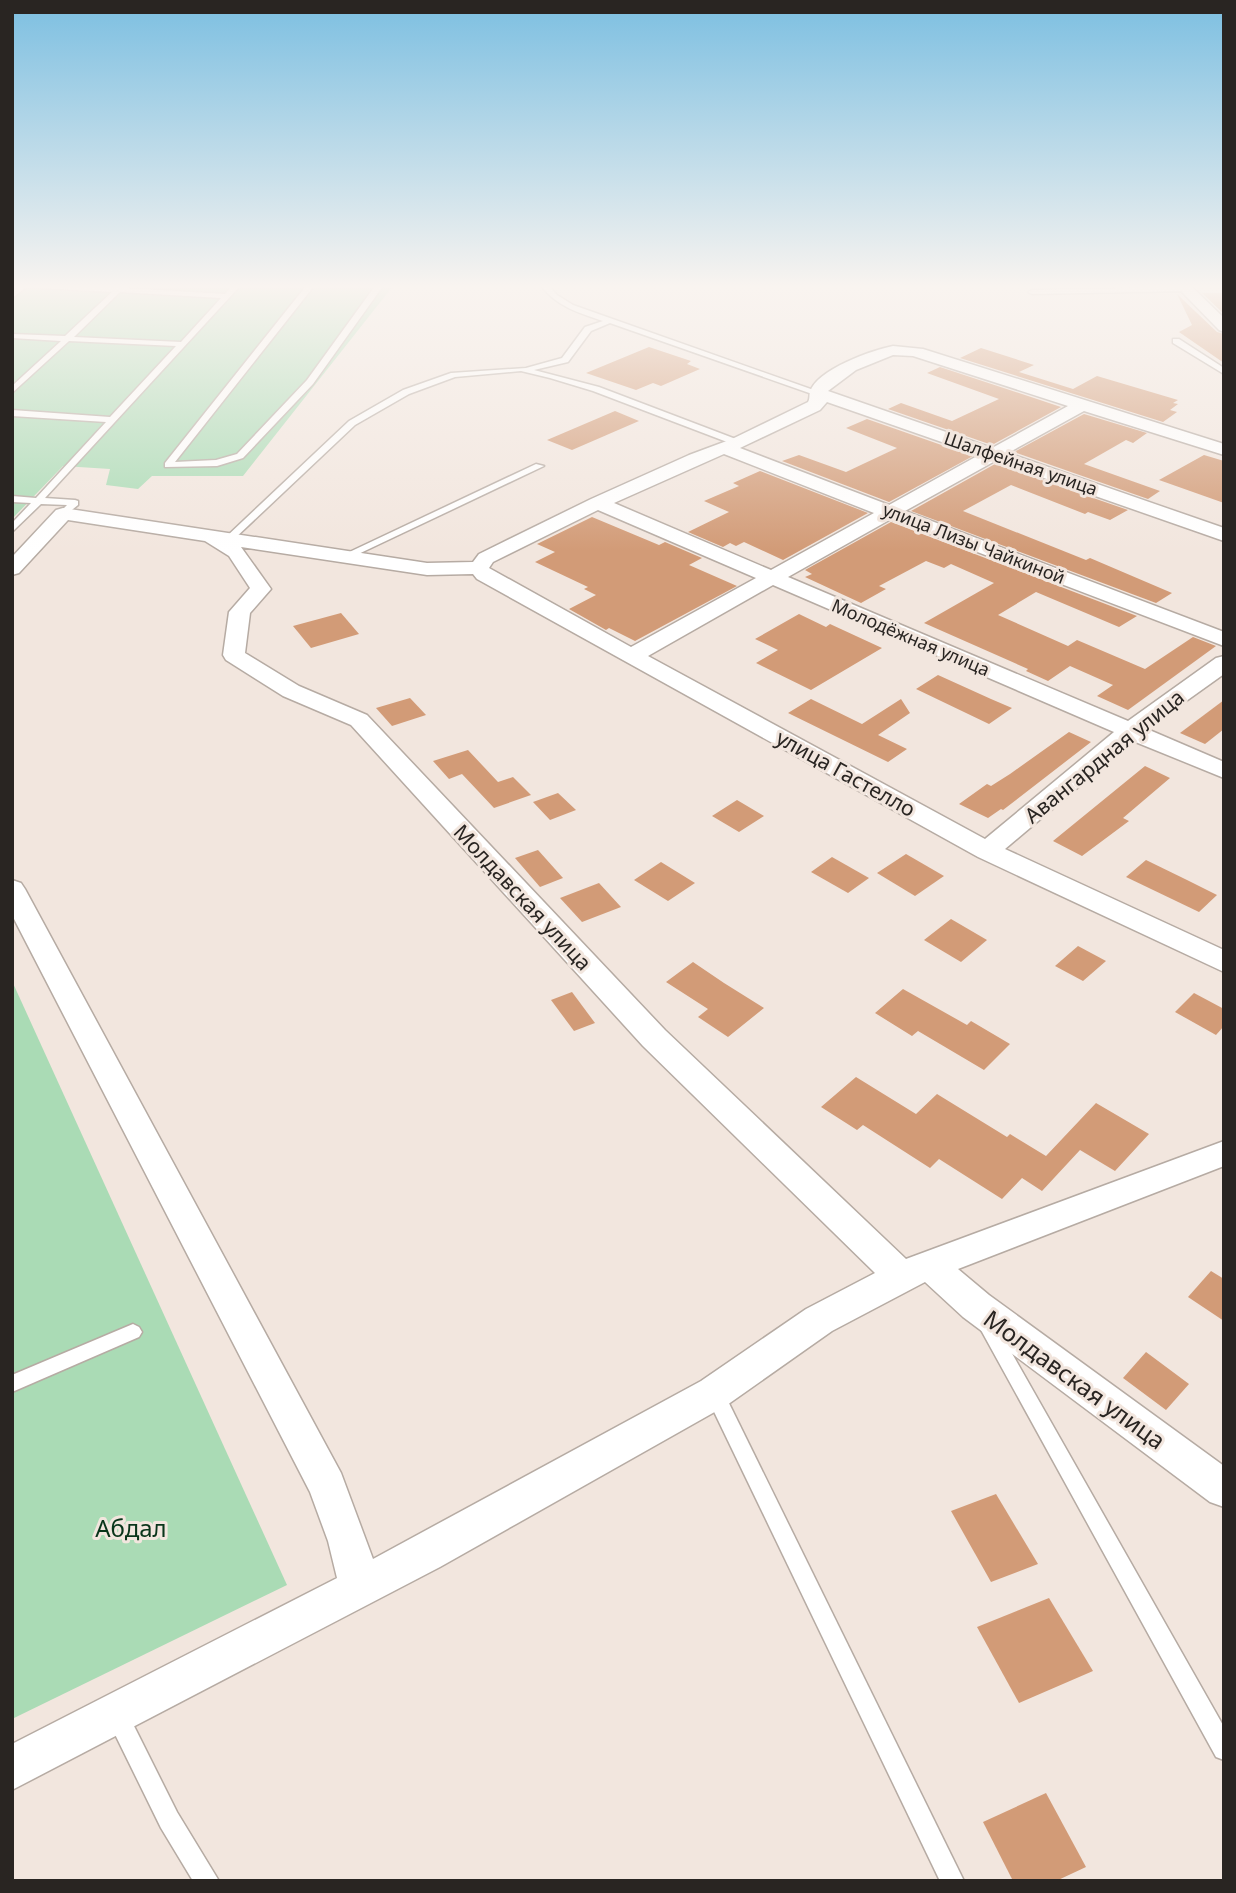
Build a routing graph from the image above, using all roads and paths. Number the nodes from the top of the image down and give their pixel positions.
1 (30, 374) edge
2 (155, 374) edge
3 (240, 374) edge
4 (316, 374) edge
5 (467, 374) edge
6 (542, 374) edge
7 (764, 374) edge
8 (840, 374) edge
9 (982, 374) edge
10 (12, 391) edge
11 (818, 393) junction
12 (1080, 406) junction
13 (12, 413) edge
14 (113, 420) junction
15 (731, 446) junction
16 (1224, 450) edge
17 (996, 454) junction
18 (539, 466) dead end
19 (12, 499) edge
20 (40, 500) junction
21 (598, 503) junction
22 (892, 512) junction
23 (63, 514) junction
24 (12, 529) edge
25 (1224, 535) edge
26 (218, 537) junction
27 (346, 556) junction
28 (479, 568) junction
29 (12, 569) edge
30 (771, 577) junction
31 (1224, 640) edge
32 (633, 655) junction
33 (1224, 663) edge
34 (1131, 730) junction
35 (1224, 771) edge
36 (986, 851) junction
37 (12, 888) edge
38 (1224, 961) edge
39 (1224, 1153) edge
40 (915, 1270) junction
41 (976, 1306) junction
42 (133, 1332) dead end
43 (12, 1384) edge
44 (713, 1393) junction
45 (1224, 1489) edge
46 (360, 1588) junction
47 (117, 1714) junction
48 (1224, 1749) edge
49 (12, 1768) edge
50 (207, 1881) edge
51 (952, 1881) edge

1 - 10 lane
2 - 14 lane
3 - 4 lane
5 - 26 lane
6 - 15 lane
7 - 11 lane
8 - 11 street
9 - 12 street
11 - 15 street
11 - 17 street, Шалфейная улица
12 - 16 street
12 - 17 street
13 - 14 lane
14 - 20 lane
15 - 21 street
15 - 22 street, улица Лизы Чайкиной
17 - 22 street
17 - 25 street, Шалфейная улица
18 - 27 lane
19 - 20 lane
20 - 23 lane
20 - 24 lane
21 - 28 street
21 - 30 street, Молодёжная улица
22 - 30 street
22 - 31 street, улица Лизы Чайкиной
23 - 26 street
23 - 29 street
26 - 27 street
26 - 40 street, Молдавская улица
27 - 28 street
28 - 32 street, улица Гастелло
30 - 32 street
30 - 34 street, Молодёжная улица
32 - 36 street, улица Гастелло
33 - 34 street, Авангардная улица
34 - 35 street, Молодёжная улица
34 - 36 street, Авангардная улица
36 - 38 street, улица Гастелло
37 - 46 street
39 - 40 street
40 - 41 street, Молдавская улица
40 - 44 street
41 - 45 street, Молдавская улица
41 - 48 lane
42 - 43 lane
44 - 46 street
44 - 51 lane
46 - 47 street
47 - 49 street
47 - 50 lane

